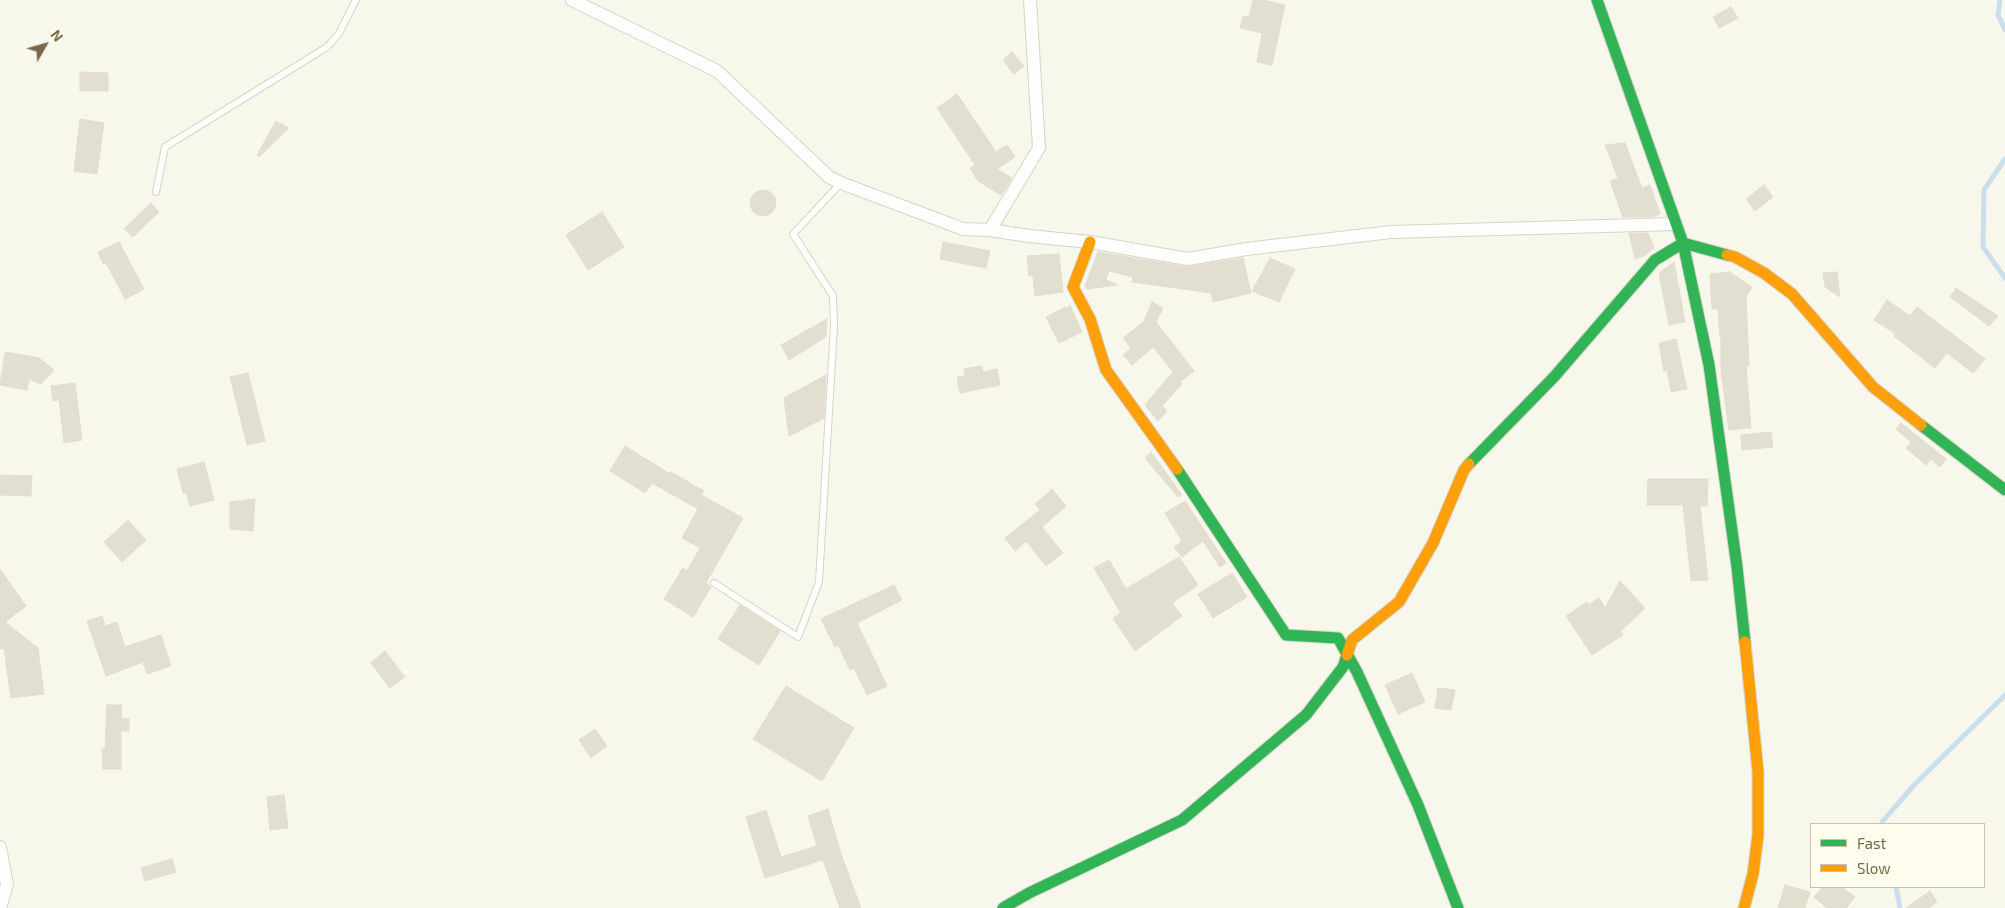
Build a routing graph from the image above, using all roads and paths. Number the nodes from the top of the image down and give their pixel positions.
1 (356, 0) edge
2 (572, 0) edge
3 (1030, 0) edge
4 (1597, 0) edge
5 (841, 183) junction
6 (156, 192) dead end
7 (1676, 224) junction
8 (990, 230) junction
9 (1090, 242) junction
10 (1683, 243) junction
11 (2005, 490) edge
12 (714, 583) dead end
13 (1347, 655) junction
14 (0, 847) edge
15 (0, 908) edge
16 (1003, 908) edge
17 (1458, 908) edge
18 (1744, 908) edge

1 - 6 lane
2 - 5 street
3 - 8 street
4 - 7 street
5 - 8 street
5 - 12 lane
7 - 9 street
7 - 10 street
8 - 9 street
9 - 13 street
10 - 11 street
10 - 13 street
10 - 18 street
13 - 16 street
13 - 17 street
14 - 15 street

